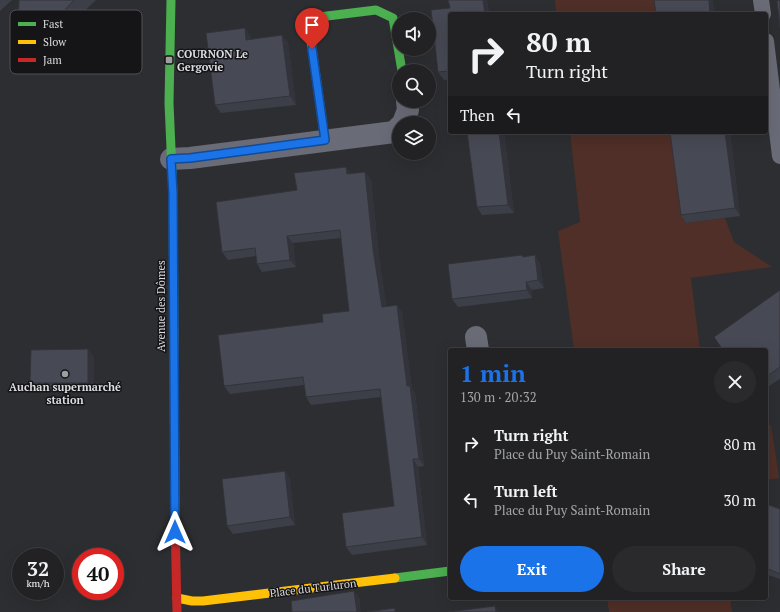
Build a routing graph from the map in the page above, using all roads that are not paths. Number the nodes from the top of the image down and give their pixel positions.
1 (171, 0) edge
2 (761, 0) edge
3 (763, 12) edge
4 (768, 57) edge
5 (401, 64) edge
6 (392, 132) edge
7 (325, 140) junction
8 (780, 156) edge
9 (171, 159) junction
10 (448, 571) edge
11 (177, 598) junction
12 (177, 612) edge

1 - 9 street, Avenue des Dômes
2 - 3 lane
4 - 8 lane
5 - 7 street
6 - 7 street
7 - 9 street
9 - 11 street, Avenue des Dômes
10 - 11 street, Place du Turluron
11 - 12 street, Avenue des Dômes

